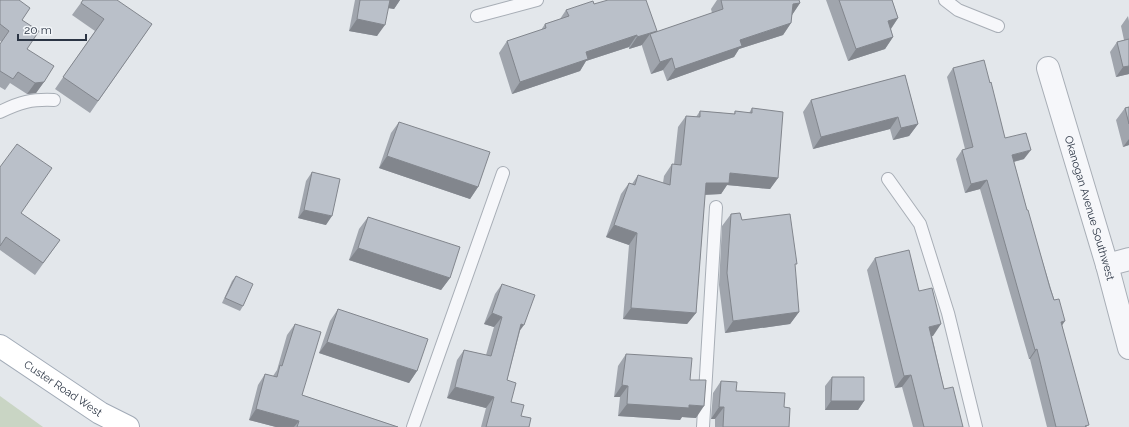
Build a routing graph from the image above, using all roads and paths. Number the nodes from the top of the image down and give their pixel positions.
1 (538, 0) edge
2 (945, 0) edge
3 (478, 16) dead end
4 (998, 26) dead end
5 (1048, 68) dead end
6 (54, 100) dead end
7 (0, 112) edge
8 (502, 173) dead end
9 (888, 180) dead end
10 (716, 207) dead end
11 (1129, 259) edge
12 (1107, 265) junction
13 (0, 346) edge
14 (1129, 348) edge
15 (128, 427) edge
16 (413, 427) edge
17 (703, 427) edge
18 (976, 427) edge

1 - 3 lane
2 - 4 lane
5 - 12 street, Okanogan Avenue Southwest
6 - 7 lane
8 - 16 lane
9 - 18 lane
10 - 17 lane
11 - 12 street
12 - 14 street, Okanogan Avenue Southwest
13 - 15 main road, Custer Road West

